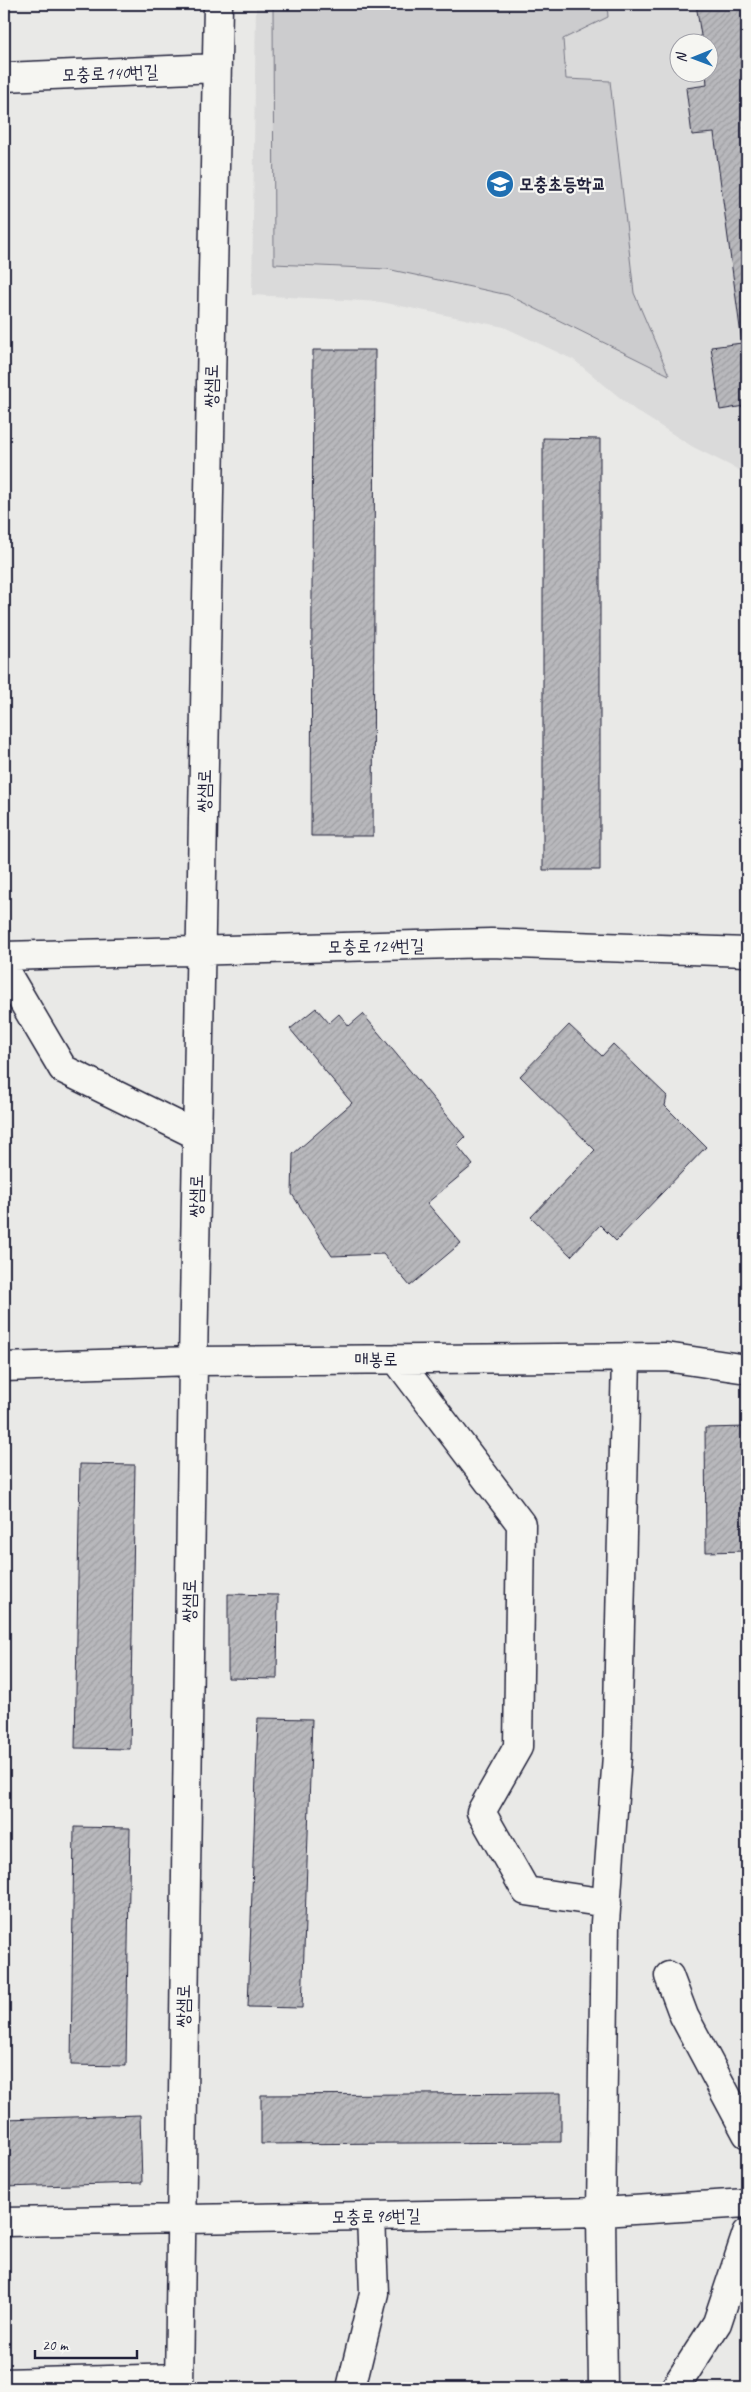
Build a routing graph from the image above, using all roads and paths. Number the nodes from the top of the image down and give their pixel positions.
1 (218, 4) edge
2 (217, 68) junction
3 (4, 77) edge
4 (202, 950) junction
5 (747, 952) edge
6 (4, 956) edge
7 (4, 969) edge
8 (198, 1135) junction
9 (626, 1357) junction
10 (396, 1359) junction
11 (193, 1361) junction
12 (4, 1367) edge
13 (747, 1368) edge
14 (607, 1903) junction
15 (669, 1976) dead end
16 (747, 2134) edge
17 (747, 2203) edge
18 (601, 2212) junction
19 (371, 2216) junction
20 (181, 2219) junction
21 (4, 2222) edge
22 (747, 2233) edge
23 (4, 2383) edge
24 (179, 2383) edge
25 (351, 2388) edge
26 (603, 2388) edge
27 (675, 2388) edge

1 - 2 street, 쌍샘로
2 - 3 street, 모충로140번길
2 - 4 street, 쌍샘로
4 - 5 street, 모충로124번길
4 - 6 street, 모충로124번길
4 - 8 street, 쌍샘로
7 - 8 street
8 - 11 street, 쌍샘로
9 - 10 street, 매봉로
9 - 13 street, 매봉로
9 - 14 street
10 - 11 street, 매봉로
10 - 14 street
11 - 12 street, 매봉로
11 - 20 street, 쌍샘로
14 - 18 street
15 - 16 street
17 - 18 street, 모충로96번길
18 - 19 street, 모충로96번길
18 - 26 street
19 - 20 street, 모충로96번길
19 - 25 street
20 - 21 street, 모충로96번길
20 - 24 street, 쌍샘로
22 - 27 street
23 - 24 street

